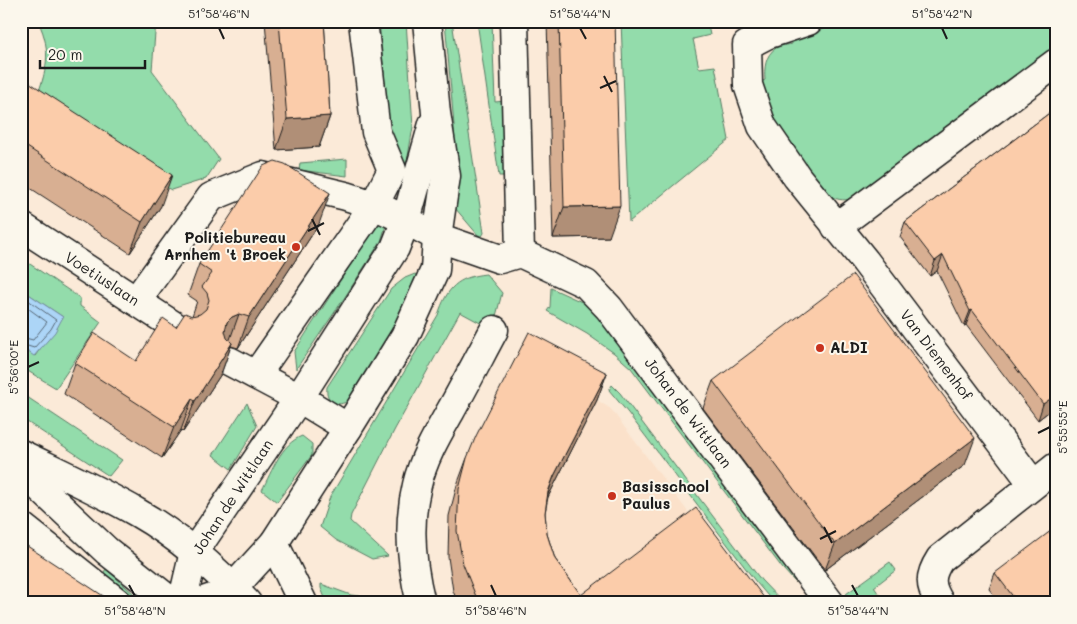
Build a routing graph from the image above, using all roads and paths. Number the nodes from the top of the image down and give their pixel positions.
1 (364, 21) edge
2 (427, 21) edge
3 (514, 21) edge
4 (808, 21) edge
5 (1056, 63) edge
6 (436, 113) junction
7 (374, 205) junction
8 (406, 220) junction
9 (21, 226) edge
10 (836, 227) junction
11 (437, 237) junction
12 (520, 253) junction
13 (136, 301) junction
14 (494, 330) dead end
15 (182, 332) edge
16 (230, 361) edge
17 (256, 375) junction
18 (299, 398) junction
19 (348, 428) junction
20 (21, 454) edge
21 (1056, 468) edge
22 (21, 470) edge
23 (1033, 484) junction
24 (21, 526) edge
25 (274, 543) junction
26 (194, 552) junction
27 (240, 595) edge
28 (118, 603) edge
29 (173, 603) edge
30 (182, 603) edge
31 (198, 603) edge
32 (303, 603) edge
33 (421, 603) edge
34 (830, 603) edge
35 (940, 603) edge

1 - 7 street
2 - 6 street, Johan de Wittlaan
3 - 12 street
4 - 10 street, Van Diemenhof
5 - 10 street
6 - 8 street, Johan de Wittlaan
6 - 11 street, Johan de Wittlaan
7 - 8 street
7 - 13 street
7 - 17 street
8 - 11 street
8 - 18 street, Johan de Wittlaan
9 - 13 street, Voetiuslaan
10 - 23 street, Van Diemenhof
11 - 12 street
11 - 19 street, Johan de Wittlaan
12 - 34 street, Johan de Wittlaan
13 - 15 street, Voetiuslaan
14 - 33 street
16 - 17 street
17 - 18 street
18 - 19 street
18 - 26 street, Johan de Wittlaan
19 - 25 street, Johan de Wittlaan
20 - 26 street
21 - 23 street
22 - 29 street
23 - 35 street
24 - 28 street
25 - 27 street, Johan de Wittlaan
25 - 32 street
26 - 27 street
26 - 30 street, Johan de Wittlaan
27 - 31 street, Johan de Wittlaan

